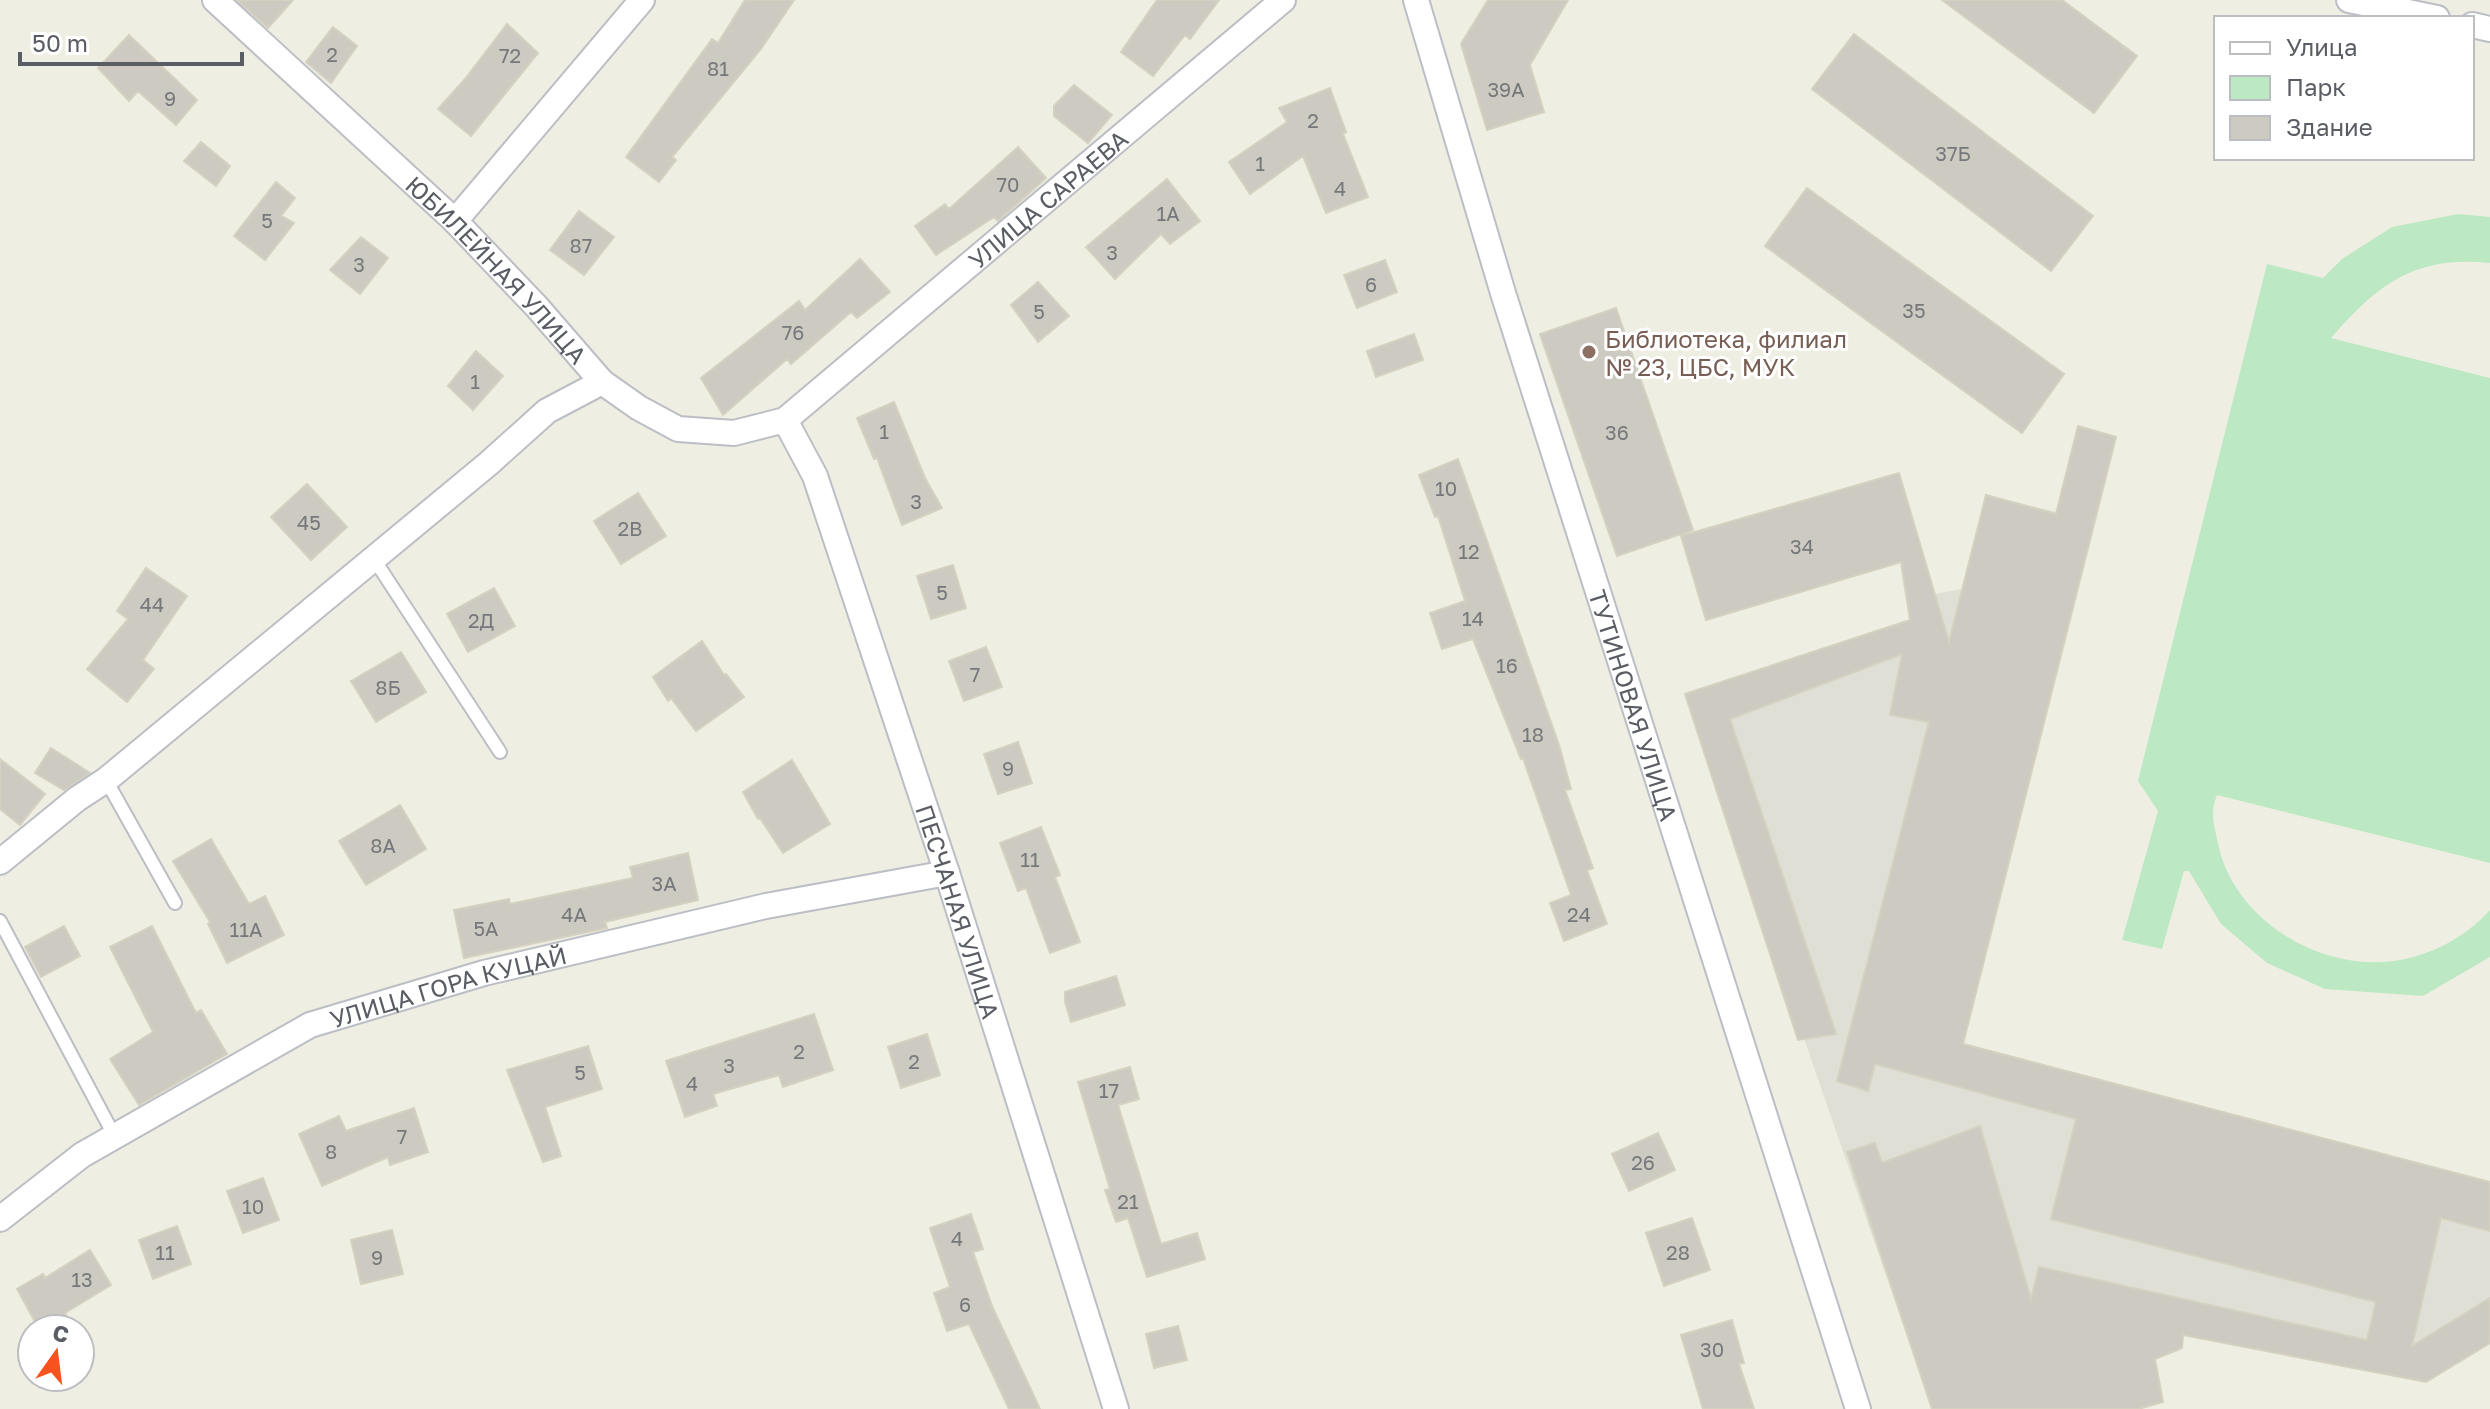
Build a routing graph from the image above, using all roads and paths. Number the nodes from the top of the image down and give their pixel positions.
1 (215, 0) edge
2 (642, 0) edge
3 (1283, 0) edge
4 (1416, 0) edge
5 (2349, 0) edge
6 (2427, 16) edge
7 (455, 221) junction
8 (602, 382) junction
9 (813, 397) joint
10 (785, 420) junction
11 (374, 559) junction
12 (500, 752) dead end
13 (106, 780) junction
14 (0, 862) edge
15 (947, 873) junction
16 (175, 903) dead end
17 (0, 921) edge
18 (115, 1137) junction
19 (0, 1219) edge
20 (1116, 1409) edge
21 (1858, 1409) edge

1 - 7 street, ЮБИЛЕЙНАЯ УЛИЦА
2 - 7 street
3 - 9 street, УЛИЦА САРАЕВА
4 - 21 street, ТУТИНОВАЯ УЛИЦА
5 - 6 street
7 - 8 street, ЮБИЛЕЙНАЯ УЛИЦА
8 - 10 street, ЮБИЛЕЙНАЯ УЛИЦА
8 - 11 street
9 - 10 street, ЮБИЛЕЙНАЯ УЛИЦА
10 - 15 street, ПЕСЧАНАЯ УЛИЦА
11 - 12 lane
11 - 13 street
13 - 14 street
13 - 16 lane
15 - 18 street, УЛИЦА ГОРА КУЦАЙ
15 - 20 street, ПЕСЧАНАЯ УЛИЦА
17 - 18 lane
18 - 19 street, УЛИЦА ГОРА КУЦАЙ

